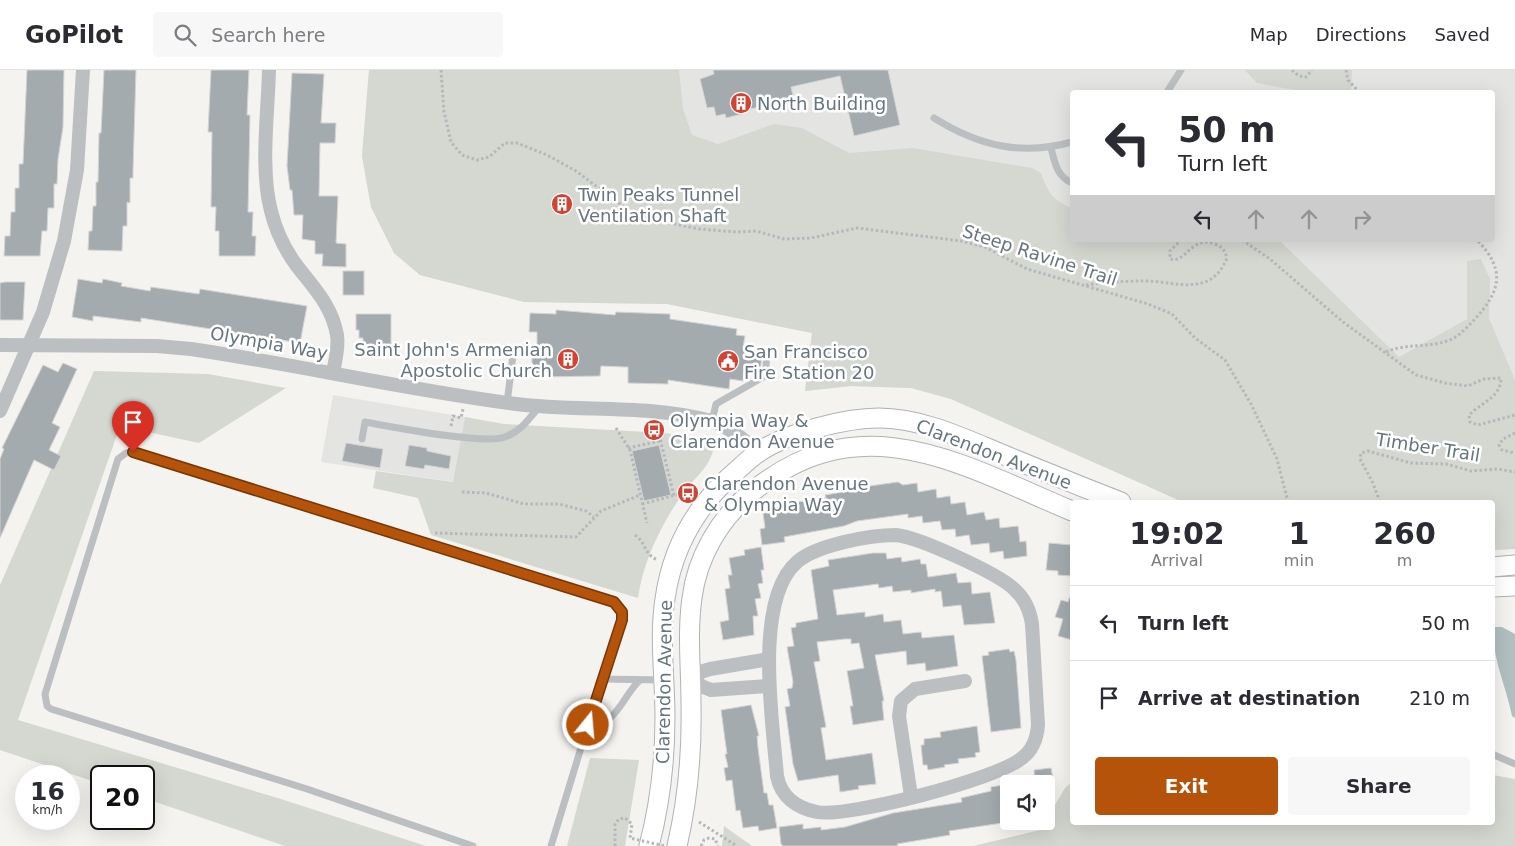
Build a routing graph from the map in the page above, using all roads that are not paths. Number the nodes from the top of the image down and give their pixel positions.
1 (83, 70) edge
2 (269, 70) edge
3 (1181, 70) edge
4 (1168, 90) edge
5 (934, 118) dead end
6 (1070, 143) edge
7 (1051, 148) junction
8 (1070, 182) edge
9 (29, 344) junction
10 (0, 345) edge
11 (768, 355) dead end
12 (513, 356) dead end
13 (333, 373) junction
14 (507, 403) junction
15 (539, 407) junction
16 (0, 411) edge
17 (712, 421) junction
18 (362, 439) dead end
19 (758, 452) junction
20 (817, 455) junction
21 (750, 493) junction
22 (1115, 500) edge
23 (1070, 510) edge
24 (1515, 565) edge
25 (1495, 567) edge
26 (1515, 586) edge
27 (1495, 587) edge
28 (663, 638) junction
29 (769, 659) junction
30 (691, 675) junction
31 (602, 679) junction
32 (664, 680) junction
33 (966, 681) dead end
34 (639, 682) junction
35 (769, 686) junction
36 (665, 717) junction
37 (588, 725) junction
38 (1495, 755) edge
39 (1515, 764) edge
40 (911, 796) junction
41 (473, 846) edge
42 (551, 846) edge
43 (649, 846) edge
44 (676, 846) edge

1 - 9 street
2 - 13 street
3 - 4 lane
5 - 7 lane
6 - 7 lane
7 - 8 lane
9 - 10 street, Olympia Way
9 - 13 street, Olympia Way
9 - 16 street
11 - 17 lane
12 - 14 lane
13 - 14 street, Olympia Way
14 - 15 street, Olympia Way
15 - 17 street, Olympia Way
15 - 18 lane
17 - 19 street, Olympia Way
19 - 20 main road
19 - 21 main road
19 - 22 main road, Clarendon Avenue
19 - 28 main road, Clarendon Avenue
20 - 21 main road, Clarendon Avenue
20 - 23 main road, Clarendon Avenue
21 - 30 main road, Clarendon Avenue
24 - 25 main road
26 - 27 main road
28 - 30 main road
28 - 32 main road, Clarendon Avenue
29 - 30 street
29 - 35 street
29 - 40 street
30 - 35 street
30 - 36 main road
30 - 44 main road, Clarendon Avenue
31 - 34 lane
31 - 37 lane
31 - 41 lane
32 - 34 lane
32 - 36 main road, Clarendon Avenue
33 - 40 street
34 - 37 lane
35 - 40 street
36 - 43 main road, Clarendon Avenue
37 - 42 lane
38 - 39 lane

